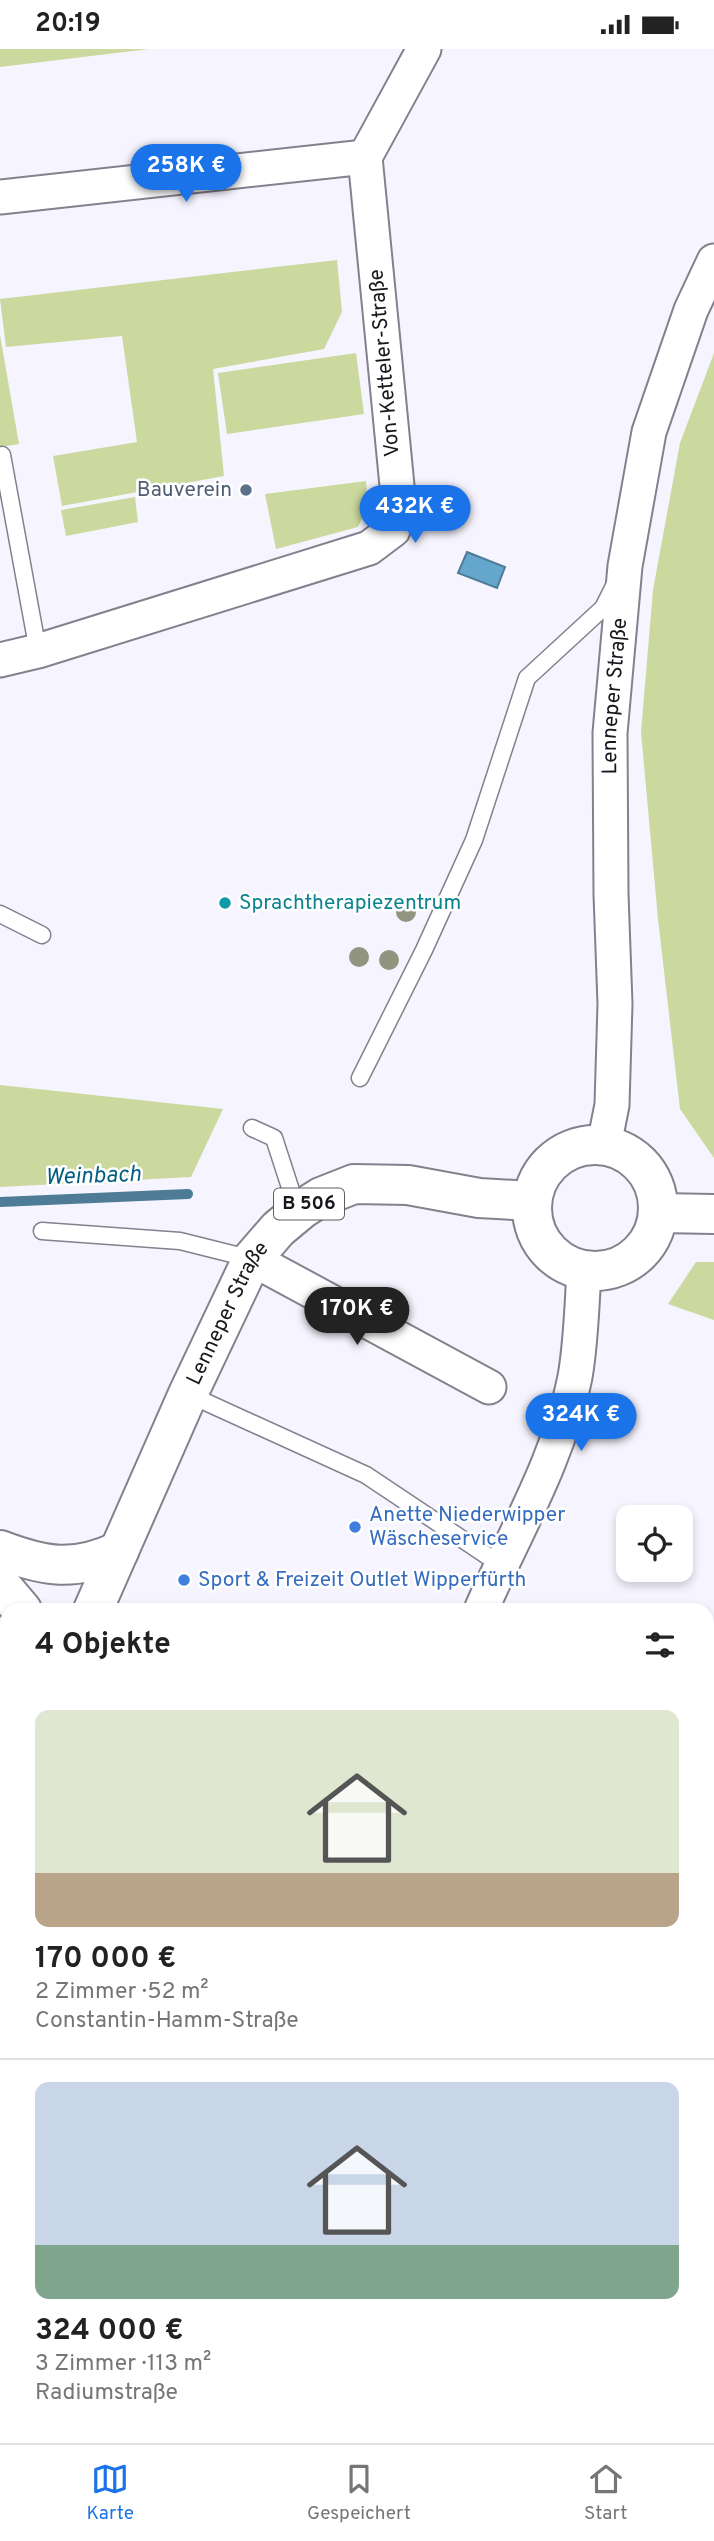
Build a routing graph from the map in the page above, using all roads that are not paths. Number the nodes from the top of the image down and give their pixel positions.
1 (424, 49) edge
2 (365, 157) junction
3 (0, 197) edge
4 (714, 261) edge
5 (2, 455) dead end
6 (625, 566) junction
7 (38, 651) junction
8 (0, 660) edge
9 (0, 914) edge
10 (42, 935) dead end
11 (360, 1078) dead end
12 (252, 1128) dead end
13 (604, 1145) junction
14 (532, 1201) junction
15 (298, 1212) junction
16 (659, 1213) junction
17 (714, 1214) edge
18 (42, 1231) dead end
19 (251, 1259) junction
20 (584, 1270) junction
21 (489, 1387) dead end
22 (188, 1394) junction
23 (0, 1551) edge
24 (119, 1551) junction
25 (501, 1565) junction
26 (0, 1584) edge
27 (16, 1603) edge
28 (96, 1603) edge
29 (484, 1603) edge

1 - 2 street
2 - 3 street
2 - 7 street, Von-Ketteler-Straße
4 - 6 street, Lenneper Straße
5 - 7 lane
6 - 11 lane
6 - 13 street, Lenneper Straße
7 - 8 street, Von-Ketteler-Straße
9 - 10 lane
12 - 15 lane
13 - 14 main road
13 - 16 main road
14 - 15 main road, Lenneper Straße / B 506
14 - 20 main road
15 - 19 main road, Lenneper Straße / B 506
16 - 17 main road
16 - 20 main road
18 - 19 lane
19 - 21 street
19 - 22 main road, Lenneper Straße / B 506
20 - 25 street
22 - 24 main road, Lenneper Straße / B 506
22 - 25 lane
23 - 24 main road
24 - 28 main road, Lenneper Straße / B 506
25 - 29 street
26 - 27 main road

